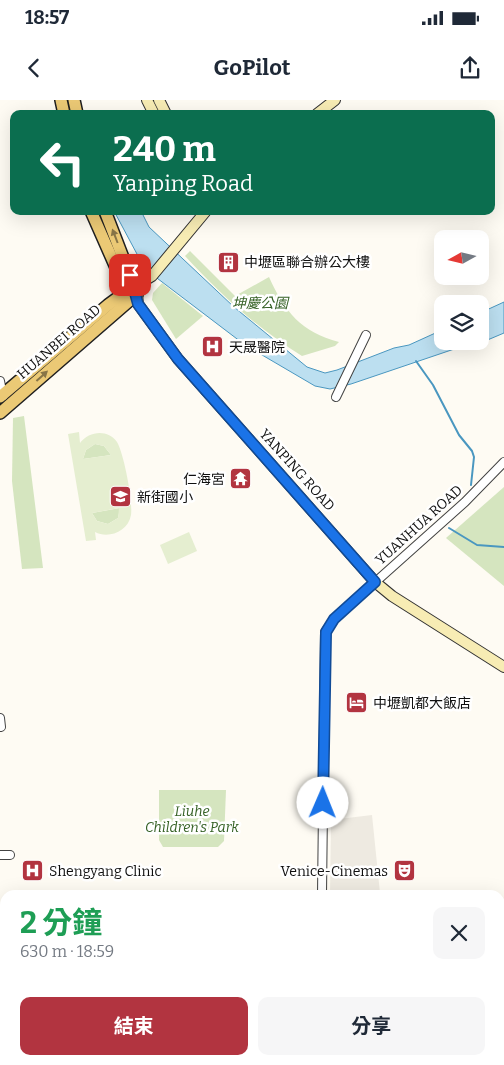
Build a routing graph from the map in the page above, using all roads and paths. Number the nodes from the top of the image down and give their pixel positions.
1 (335, 100) edge
2 (322, 110) edge
3 (93, 215) edge
4 (106, 215) edge
5 (203, 215) edge
6 (135, 293) junction
7 (366, 336) dead end
8 (0, 381) edge
9 (2, 395) edge
10 (336, 397) dead end
11 (3, 411) edge
12 (504, 462) edge
13 (375, 582) junction
14 (504, 667) edge
15 (0, 718) edge
16 (1, 727) edge
17 (0, 855) edge
18 (10, 855) dead end
19 (322, 890) edge

1 - 2 main road
3 - 6 main road, YANPING ROAD
6 -> 4 main road, YANPING ROAD
5 - 6 main road
6 - 9 main road, HUANBEI ROAD
11 -> 6 main road, HUANBEI ROAD
6 - 13 main road, YANPING ROAD
7 - 10 street
8 - 9 street
9 - 11 street
12 - 13 street, YUANHUA ROAD
13 - 14 main road, YANPING ROAD
13 - 19 street, YUANHUA ROAD
15 - 16 street
17 - 18 street

